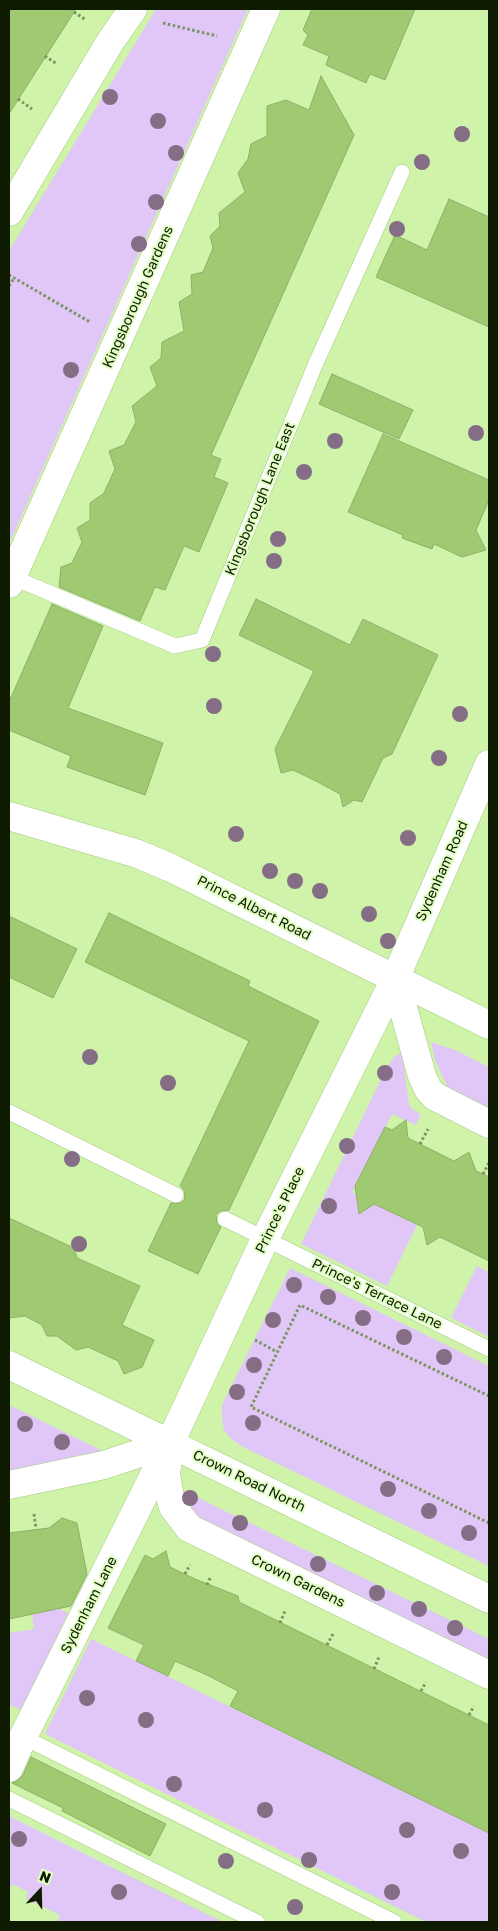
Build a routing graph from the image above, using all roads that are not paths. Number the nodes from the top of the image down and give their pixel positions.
1 (133, 9) edge
2 (266, 9) edge
3 (402, 172) dead end
4 (9, 212) edge
5 (10, 581) edge
6 (489, 764) edge
7 (9, 816) edge
8 (395, 979) junction
9 (489, 1025) edge
10 (9, 1112) edge
11 (489, 1124) edge
12 (176, 1195) dead end
13 (224, 1219) dead end
14 (265, 1239) junction
15 (489, 1349) edge
16 (9, 1365) edge
17 (170, 1443) junction
18 (9, 1484) edge
19 (489, 1599) edge
20 (489, 1675) edge
21 (23, 1737) junction
22 (9, 1768) edge
23 (9, 1799) edge
24 (257, 1922) edge
25 (394, 1922) edge

1 - 4 street
2 - 5 street, Kingsborough Gardens
3 - 5 lane, Kingsborough Lane East
6 - 8 street, Sydenham Road
7 - 8 street, Prince Albert Road
8 - 9 street, Prince Albert Road
8 - 11 street
8 - 14 street, Prince's Place
10 - 12 lane
13 - 14 lane, Prince's Terrace Lane
14 - 15 lane, Prince's Terrace Lane
14 - 17 street, Prince's Place
16 - 17 street, Crown Road North
17 - 18 street
17 - 19 street, Crown Road North
17 - 20 street, Crown Gardens
17 - 21 street, Sydenham Lane
21 - 22 street, Sydenham Lane
21 - 25 lane
23 - 24 lane

